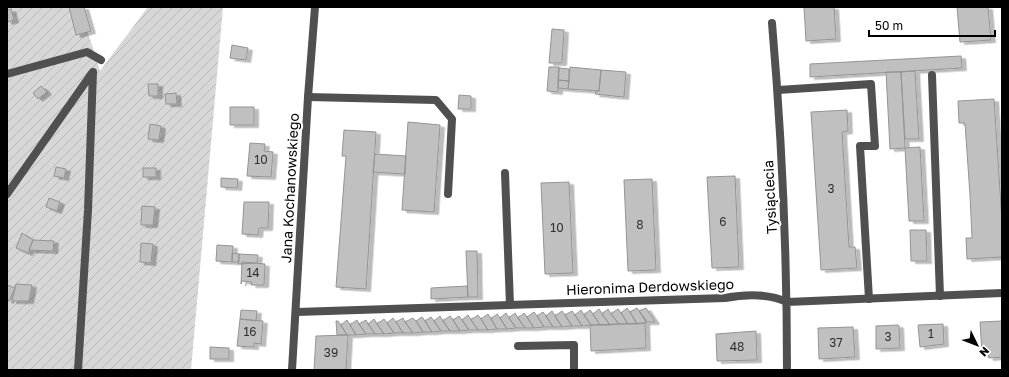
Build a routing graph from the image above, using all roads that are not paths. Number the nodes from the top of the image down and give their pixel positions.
1 (315, 7) edge
2 (772, 23) dead end
3 (101, 60) dead end
4 (7, 74) edge
5 (932, 75) dead end
6 (778, 90) junction
7 (308, 97) junction
8 (505, 173) dead end
9 (7, 194) edge
10 (448, 194) dead end
11 (1002, 293) edge
12 (940, 296) junction
13 (869, 299) junction
14 (787, 302) junction
15 (510, 305) junction
16 (297, 312) junction
17 (518, 346) dead end
18 (78, 370) edge
19 (292, 370) edge
20 (574, 370) edge
21 (787, 370) edge

1 - 7 street, Jana Kochanowskiego
2 - 6 street, Tysiąclecia
3 - 4 street
5 - 12 street
6 - 13 street
6 - 14 street, Tysiąclecia
7 - 10 street
7 - 16 street, Jana Kochanowskiego
8 - 15 street
9 - 18 street
11 - 12 street, Hieronima Derdowskiego
12 - 13 street, Hieronima Derdowskiego
13 - 14 street, Hieronima Derdowskiego
14 - 15 street, Hieronima Derdowskiego
14 - 21 street, Tysiąclecia
15 - 16 street, Hieronima Derdowskiego
16 - 19 street, Jana Kochanowskiego
17 - 20 street

